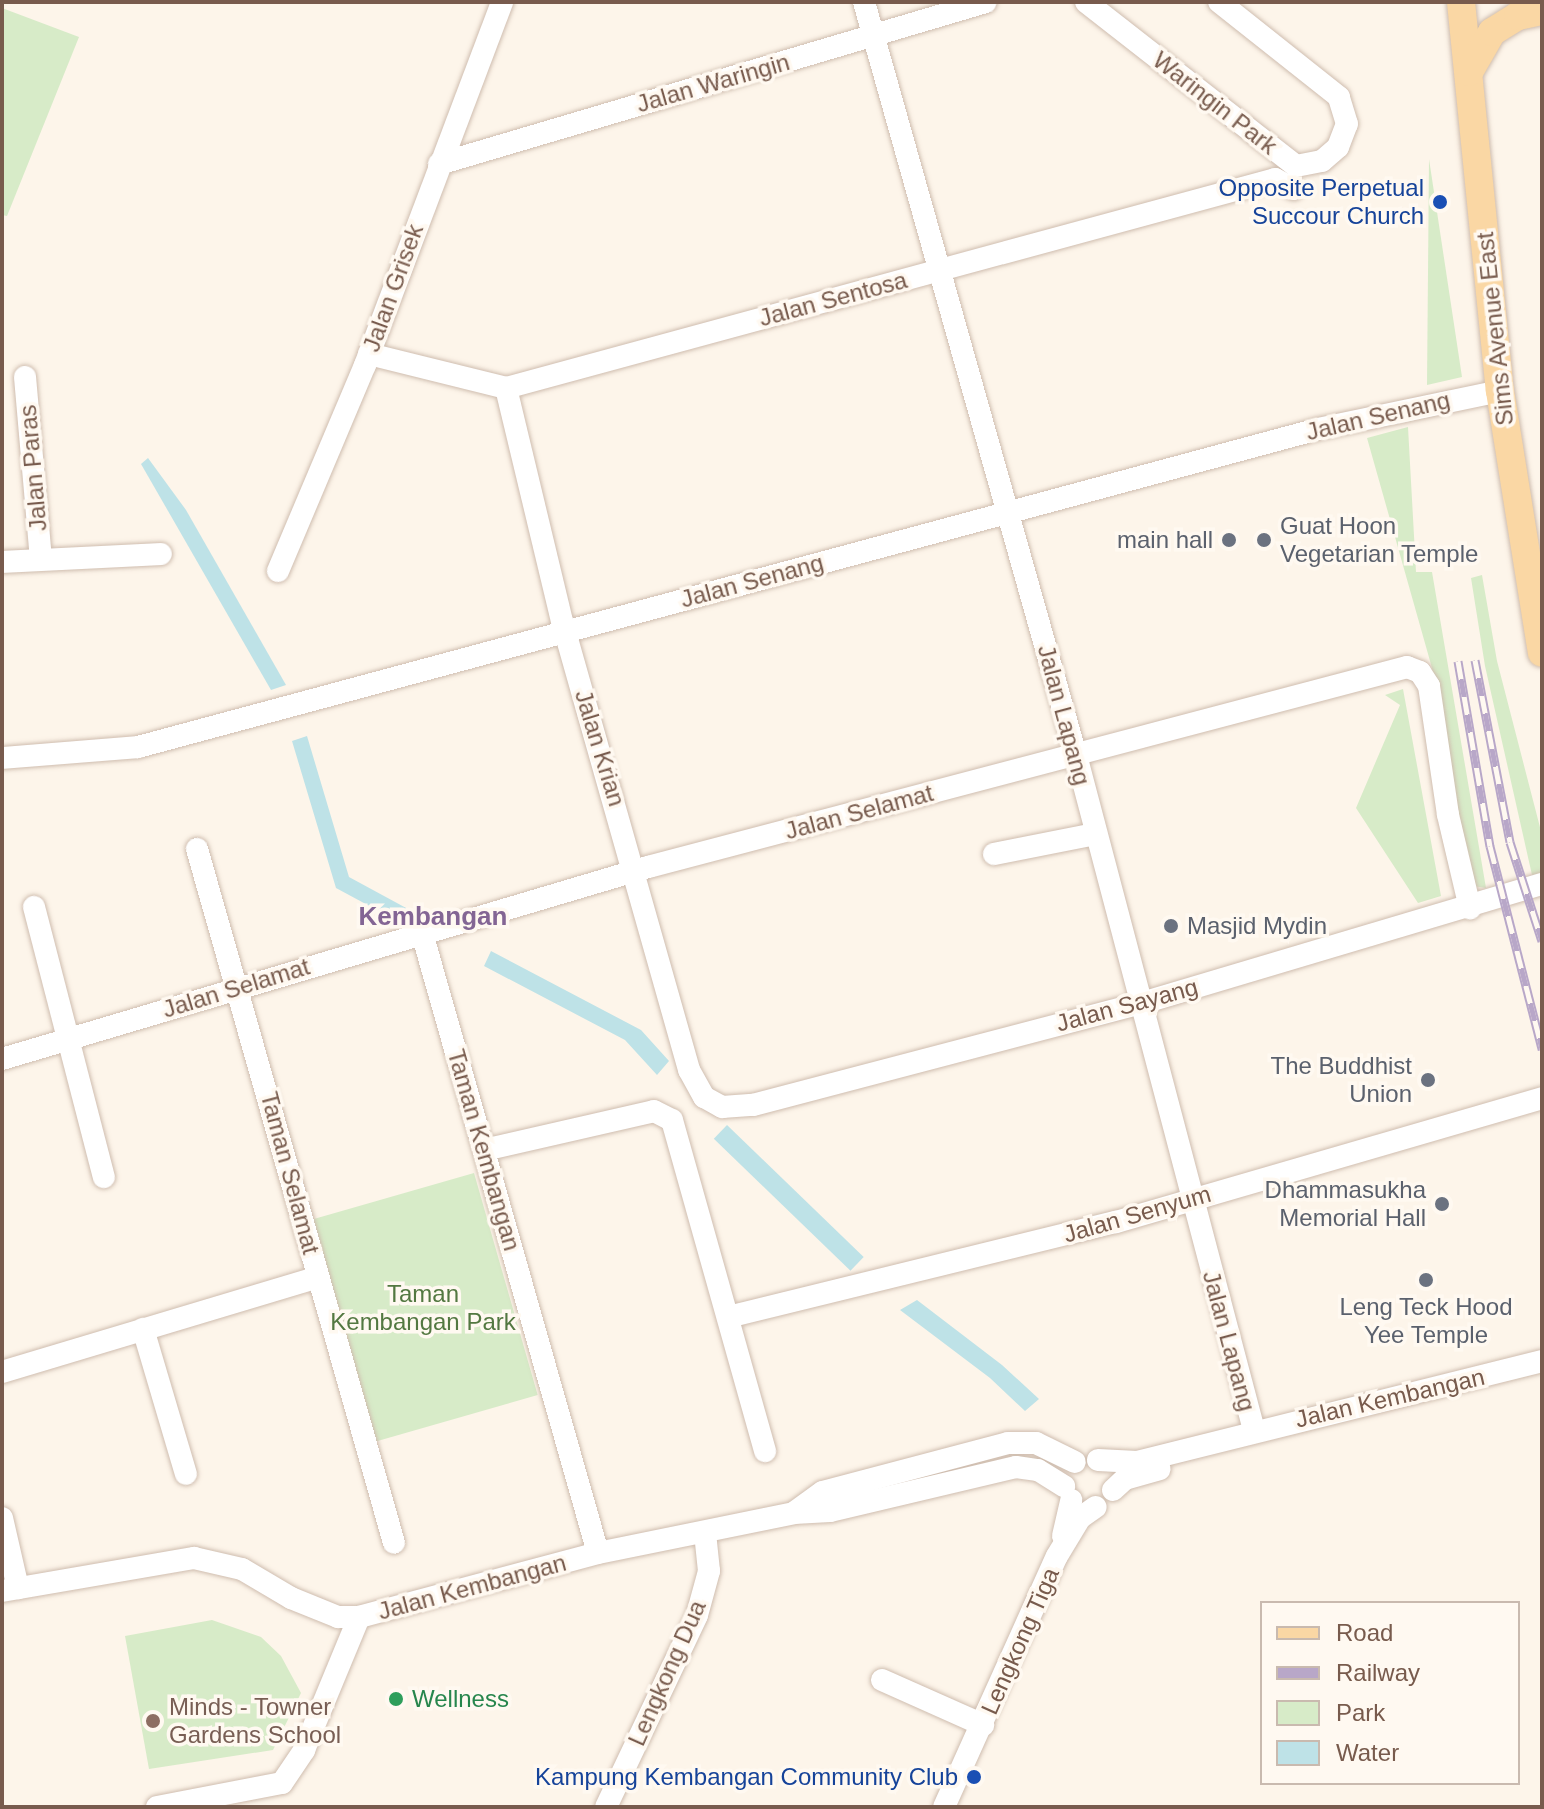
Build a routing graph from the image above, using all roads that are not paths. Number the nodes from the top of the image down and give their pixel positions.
1 (502, 2) edge
2 (864, 2) edge
3 (986, 2) edge
4 (1086, 2) edge
5 (1219, 2) edge
6 (1461, 2) edge
7 (1542, 11) edge
8 (873, 37) junction
9 (1468, 81) junction
10 (439, 164) junction
11 (1294, 189) dead end
12 (940, 269) junction
13 (369, 354) junction
14 (25, 377) dead end
15 (506, 388) junction
16 (1500, 391) junction
17 (1008, 512) junction
18 (1531, 530) edge
19 (161, 554) dead end
20 (41, 559) junction
21 (2, 562) edge
22 (278, 571) dead end
23 (565, 630) junction
24 (1542, 653) edge
25 (1076, 755) junction
26 (2, 758) edge
27 (1095, 834) junction
28 (197, 849) dead end
29 (994, 854) dead end
30 (635, 871) junction
31 (1542, 884) edge
32 (34, 907) dead end
33 (1470, 908) junction
34 (422, 933) junction
35 (238, 987) junction
36 (1139, 1004) junction
37 (68, 1039) junction
38 (2, 1059) edge
39 (1542, 1098) edge
40 (710, 1101) joint
41 (484, 1150) junction
42 (104, 1177) dead end
43 (1190, 1200) junction
44 (318, 1277) junction
45 (728, 1317) junction
46 (143, 1329) junction
47 (1542, 1361) edge
48 (2, 1372) edge
49 (1542, 1376) edge
50 (1254, 1430) junction
51 (765, 1451) dead end
52 (1098, 1460) junction
53 (1075, 1462) junction
54 (186, 1474) dead end
55 (1113, 1490) junction
56 (1068, 1493) junction
57 (1096, 1507) junction
58 (794, 1513) junction
59 (2, 1518) edge
60 (705, 1535) junction
61 (394, 1543) dead end
62 (598, 1553) junction
63 (1057, 1556) junction
64 (10, 1590) edge
65 (359, 1617) junction
66 (882, 1680) dead end
67 (983, 1725) junction
68 (157, 1807) edge
69 (606, 1807) edge
70 (944, 1807) edge

1 - 10 street, Jalan Grisek
2 - 8 street, Jalan Lapang
3 - 8 street, Jalan Waringin
4 - 5 street, Waringin Park
6 - 9 main road, Sims Avenue East
7 - 9 main road
8 - 10 street, Jalan Waringin
8 - 12 street, Jalan Lapang
9 - 16 main road, Sims Avenue East
10 - 13 street, Jalan Grisek
11 - 12 street, Jalan Sentosa
12 - 15 street, Jalan Sentosa
12 - 17 street, Jalan Lapang
13 - 15 street, Jalan Sentosa
13 - 22 street, Jalan Grisek
14 - 20 street, Jalan Paras
15 - 23 street, Jalan Krian
16 - 17 street, Jalan Senang
16 - 18 main road, Sims Avenue East
17 - 23 street, Jalan Senang
17 - 25 street, Jalan Lapang
18 - 24 main road, Sims Avenue East
19 - 20 street, Jalan Paras
20 - 21 street, Jalan Paras
23 - 26 street, Jalan Senang
23 - 30 street, Jalan Krian
25 - 27 street, Jalan Lapang
25 - 30 street, Jalan Selamat
25 - 33 street, Jalan Selamat
27 - 29 street
27 - 36 street, Jalan Lapang
28 - 35 street, Taman Selamat
30 - 34 street, Jalan Selamat
30 - 40 street, Jalan Krian
31 - 33 street, Jalan Sayang
32 - 37 street
33 - 36 street, Jalan Sayang
34 - 35 street, Jalan Selamat
34 - 41 street, Taman Kembangan
35 - 37 street, Jalan Selamat
35 - 44 street, Taman Selamat
36 - 40 street, Jalan Sayang
36 - 43 street, Jalan Lapang
37 - 38 street, Jalan Selamat
37 - 42 street
39 - 43 street, Jalan Senyum
41 - 45 street
41 - 62 street, Taman Kembangan
43 - 45 street, Jalan Senyum
43 - 50 street, Jalan Lapang
44 - 46 street
44 - 61 street, Taman Selamat
45 - 51 street
46 - 48 street
46 - 54 street
47 - 50 street, Jalan Kembangan
49 - 55 street, Jalan Kembangan
50 - 52 street, Jalan Kembangan
52 - 53 street, Jalan Kembangan
52 - 55 street
53 - 56 street
53 - 58 street, Jalan Kembangan
55 - 57 street, Jalan Kembangan
56 - 57 street, Jalan Kembangan
56 - 58 street, Jalan Kembangan
56 - 63 street, Lengkong Tiga
57 - 63 street, Lengkong Tiga
58 - 60 street, Jalan Kembangan
59 - 64 street
60 - 62 street, Jalan Kembangan
60 - 69 street, Lengkong Dua
62 - 65 street, Jalan Kembangan
63 - 67 street, Lengkong Tiga
64 - 65 street, Jalan Kembangan
65 - 68 street
66 - 67 street, Lengkong Tiga
67 - 70 street, Lengkong Tiga

